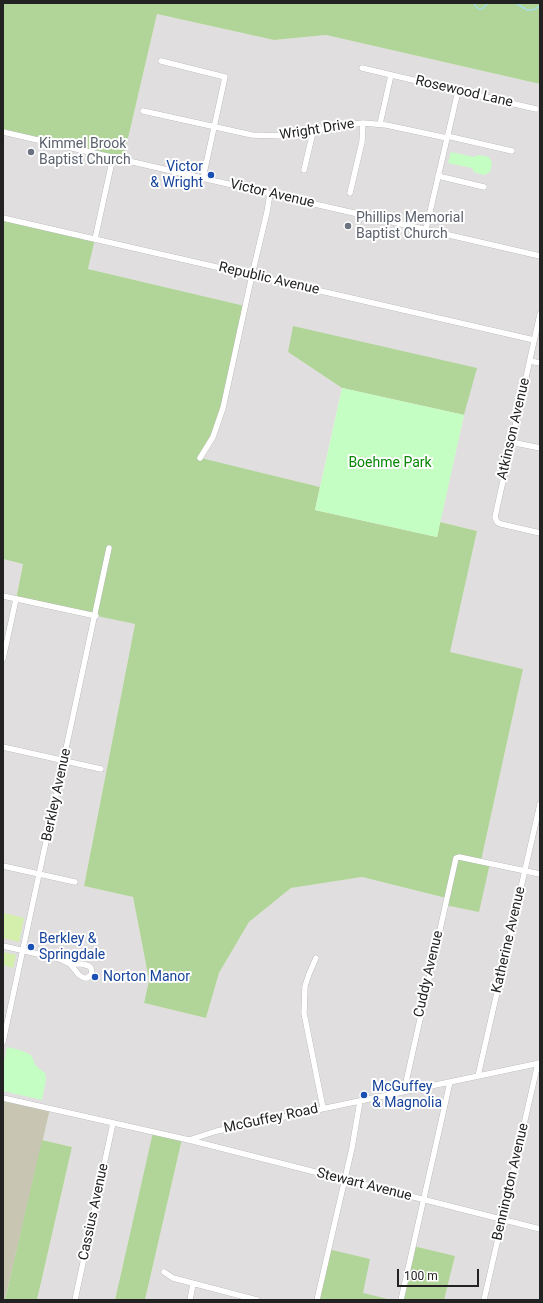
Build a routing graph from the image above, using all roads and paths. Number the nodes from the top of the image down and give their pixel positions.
1 (161, 61) dead end
2 (362, 68) dead end
3 (391, 75) junction
4 (458, 90) junction
5 (536, 109) dead end
6 (143, 111) dead end
7 (363, 123) junction
8 (380, 124) junction
9 (215, 127) junction
10 (3, 132) edge
11 (313, 132) junction
12 (447, 137) junction
13 (512, 151) dead end
14 (113, 157) junction
15 (304, 170) dead end
16 (438, 176) junction
17 (203, 178) junction
18 (484, 187) dead end
19 (350, 193) dead end
20 (270, 194) junction
21 (3, 218) edge
22 (426, 230) junction
23 (95, 239) junction
24 (540, 256) edge
25 (252, 275) junction
26 (540, 314) edge
27 (534, 340) junction
28 (530, 361) junction
29 (540, 363) edge
30 (511, 442) junction
31 (540, 448) edge
32 (200, 458) dead end
33 (540, 533) edge
34 (109, 548) dead end
35 (3, 596) edge
36 (16, 599) junction
37 (96, 616) junction
38 (3, 659) edge
39 (3, 747) edge
40 (64, 760) junction
41 (101, 769) dead end
42 (540, 804) edge
43 (3, 866) edge
44 (525, 870) junction
45 (540, 874) edge
46 (39, 875) junction
47 (75, 882) dead end
48 (3, 946) edge
49 (23, 950) junction
50 (316, 958) dead end
51 (70, 964) dead end
52 (3, 1042) edge
53 (539, 1063) edge
54 (478, 1076) junction
55 (450, 1082) junction
56 (404, 1091) junction
57 (3, 1098) edge
58 (360, 1101) junction
59 (323, 1108) junction
60 (113, 1123) junction
61 (189, 1140) junction
62 (344, 1180) junction
63 (424, 1200) junction
64 (502, 1220) junction
65 (540, 1229) edge
66 (164, 1272) dead end
67 (193, 1284) junction
68 (75, 1300) edge
69 (190, 1300) edge
70 (257, 1300) edge
71 (317, 1300) edge
72 (401, 1300) edge
73 (484, 1300) edge

1 - 9 street
2 - 3 street, Rosewood Lane
3 - 4 street, Rosewood Lane
3 - 8 street
4 - 5 street, Rosewood Lane
4 - 12 street
6 - 9 street, Wright Drive
7 - 8 street, Wright Drive
7 - 11 street, Wright Drive
7 - 19 street
8 - 12 street, Wright Drive
9 - 11 street, Wright Drive
9 - 17 street
10 - 14 street, Victor Avenue
11 - 15 street
12 - 13 street, Wright Drive
12 - 16 street
14 - 17 street, Victor Avenue
14 - 23 street
16 - 18 street
16 - 22 street
17 - 20 street, Victor Avenue
20 - 22 street, Victor Avenue
20 - 25 street
21 - 23 street, Republic Avenue
22 - 24 street, Victor Avenue
23 - 25 street, Republic Avenue
25 - 27 street, Republic Avenue
25 - 32 street
26 - 27 street, Atkinson Avenue
27 - 28 street, Atkinson Avenue
28 - 29 street
28 - 30 street, Atkinson Avenue
30 - 31 street
30 - 33 street, Atkinson Avenue
34 - 37 street, Berkley Avenue
35 - 36 street
36 - 37 street
36 - 38 street
37 - 40 street, Berkley Avenue
39 - 40 street
40 - 41 street
40 - 46 street, Berkley Avenue
42 - 44 street, Katherine Avenue
43 - 46 street
44 - 45 street
44 - 54 street, Katherine Avenue
44 - 56 street, Cuddy Avenue
46 - 47 street
46 - 49 street, Berkley Avenue
48 - 49 street
49 - 51 street
49 - 52 street, Berkley Avenue
50 - 59 street
53 - 54 street, McGuffey Road
53 - 64 street, Bennington Avenue
54 - 55 street, McGuffey Road
55 - 56 street, McGuffey Road
55 - 63 street
56 - 58 street, McGuffey Road
57 - 60 street
58 - 59 street, McGuffey Road
58 - 62 street
59 - 61 street, McGuffey Road
60 - 61 street
60 - 68 street, Cassius Avenue
61 - 62 street, Stewart Avenue
62 - 63 street, Stewart Avenue
62 - 71 street
63 - 64 street, Stewart Avenue
63 - 72 street
64 - 65 street, Stewart Avenue
64 - 73 street, Bennington Avenue
66 - 67 street
67 - 69 street
67 - 70 street

